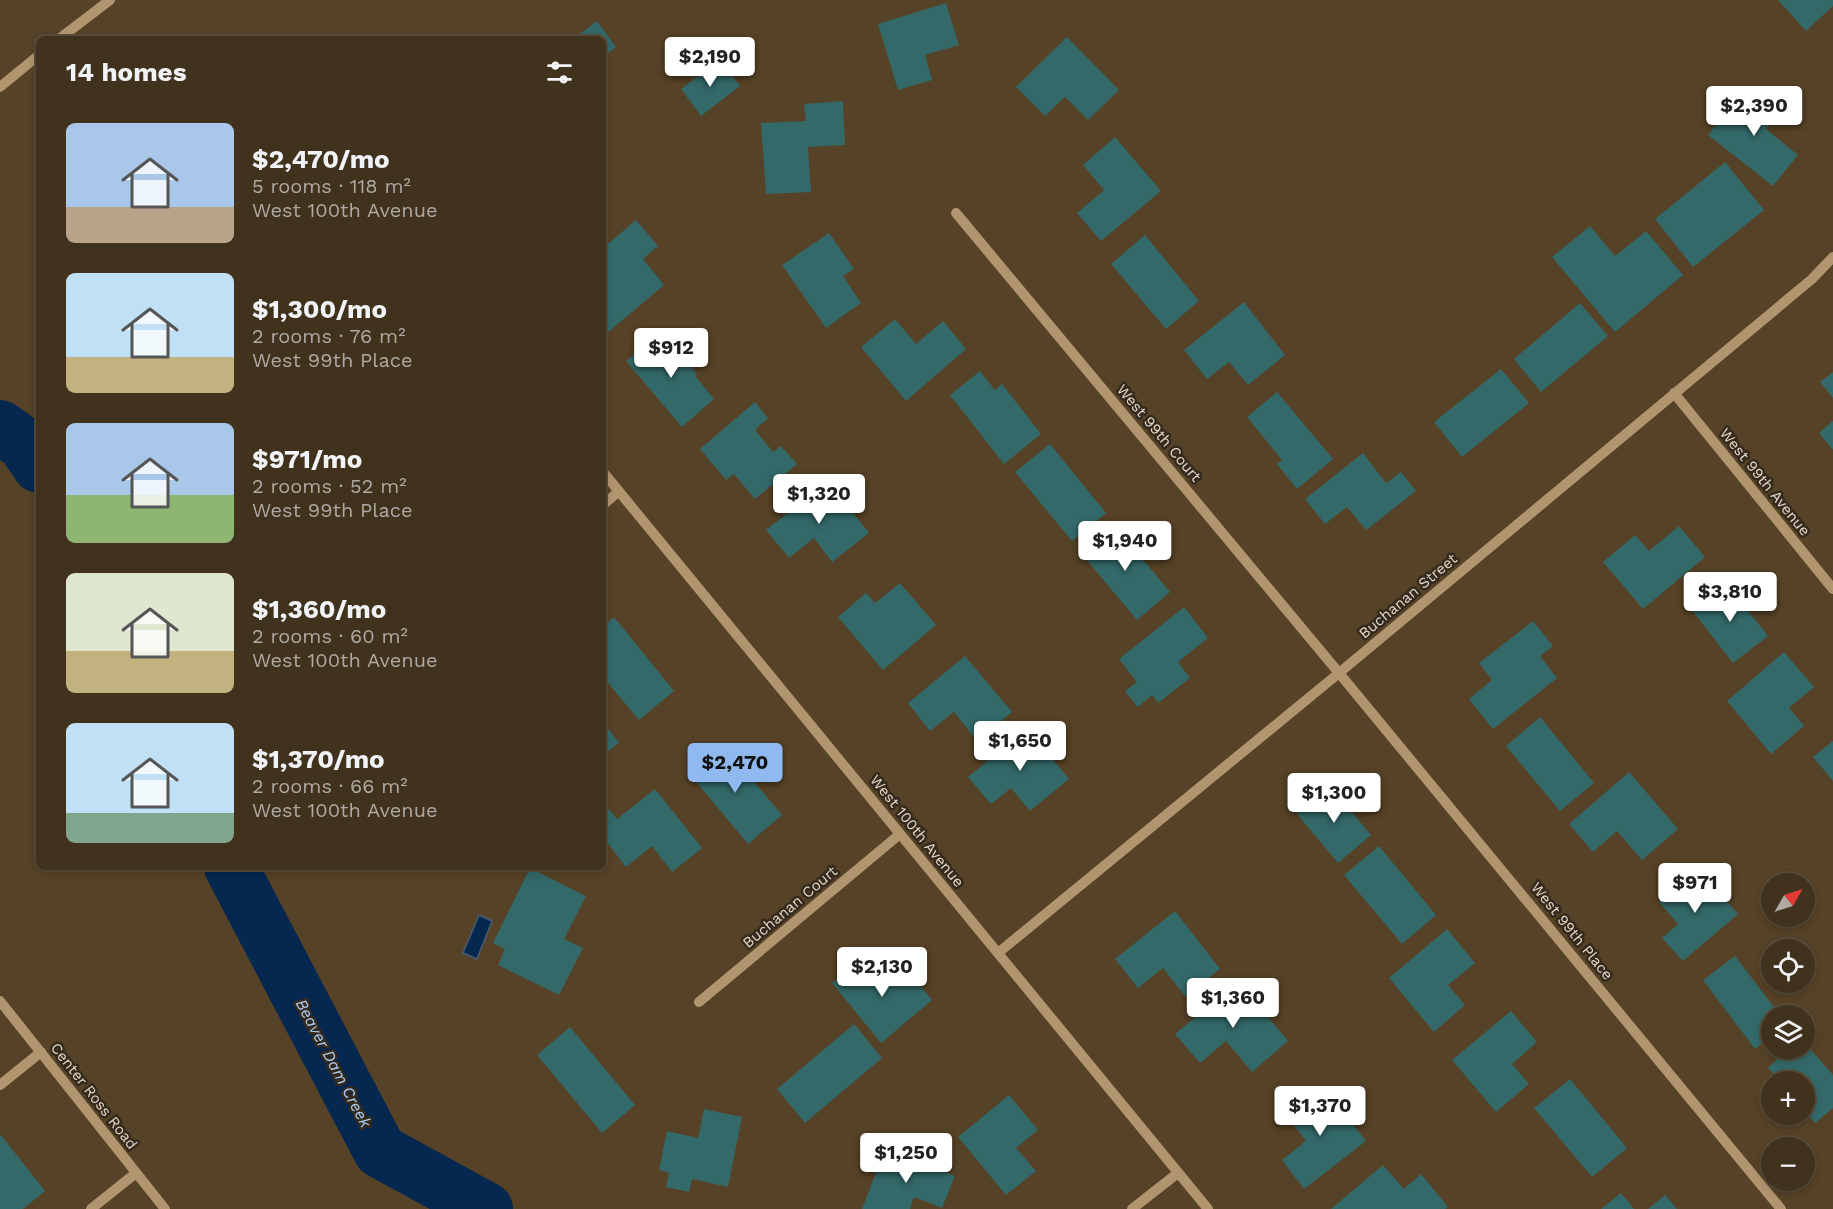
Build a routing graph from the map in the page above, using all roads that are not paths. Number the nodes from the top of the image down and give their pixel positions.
1 (110, 0) edge
2 (63, 36) edge
3 (36, 57) edge
4 (0, 87) edge
5 (956, 213) dead end
6 (1833, 257) edge
7 (1674, 393) junction
8 (606, 476) edge
9 (619, 491) junction
10 (606, 502) edge
11 (1833, 589) edge
12 (1340, 673) junction
13 (900, 834) junction
14 (998, 953) junction
15 (0, 1001) edge
16 (699, 1002) dead end
17 (41, 1052) junction
18 (0, 1084) edge
19 (136, 1173) junction
20 (1178, 1173) junction
21 (91, 1209) edge
22 (165, 1209) edge
23 (1132, 1209) edge
24 (1208, 1209) edge
25 (1781, 1209) edge

1 - 2 street
3 - 4 street
5 - 12 street, West 99th Court
6 - 7 street, Buchanan Street
7 - 11 street, West 99th Avenue
7 - 12 street, Buchanan Street
8 - 9 street, West 100th Avenue
9 - 10 street
9 - 13 street, West 100th Avenue
12 - 14 street, Buchanan Street
12 - 25 street, West 99th Place
13 - 14 street, West 100th Avenue
13 - 16 street, Buchanan Court
14 - 20 street, West 100th Avenue
15 - 17 street, Center Ross Road
17 - 18 street
17 - 19 street, Center Ross Road
19 - 21 street
19 - 22 street, Center Ross Road
20 - 23 street
20 - 24 street, West 100th Avenue

